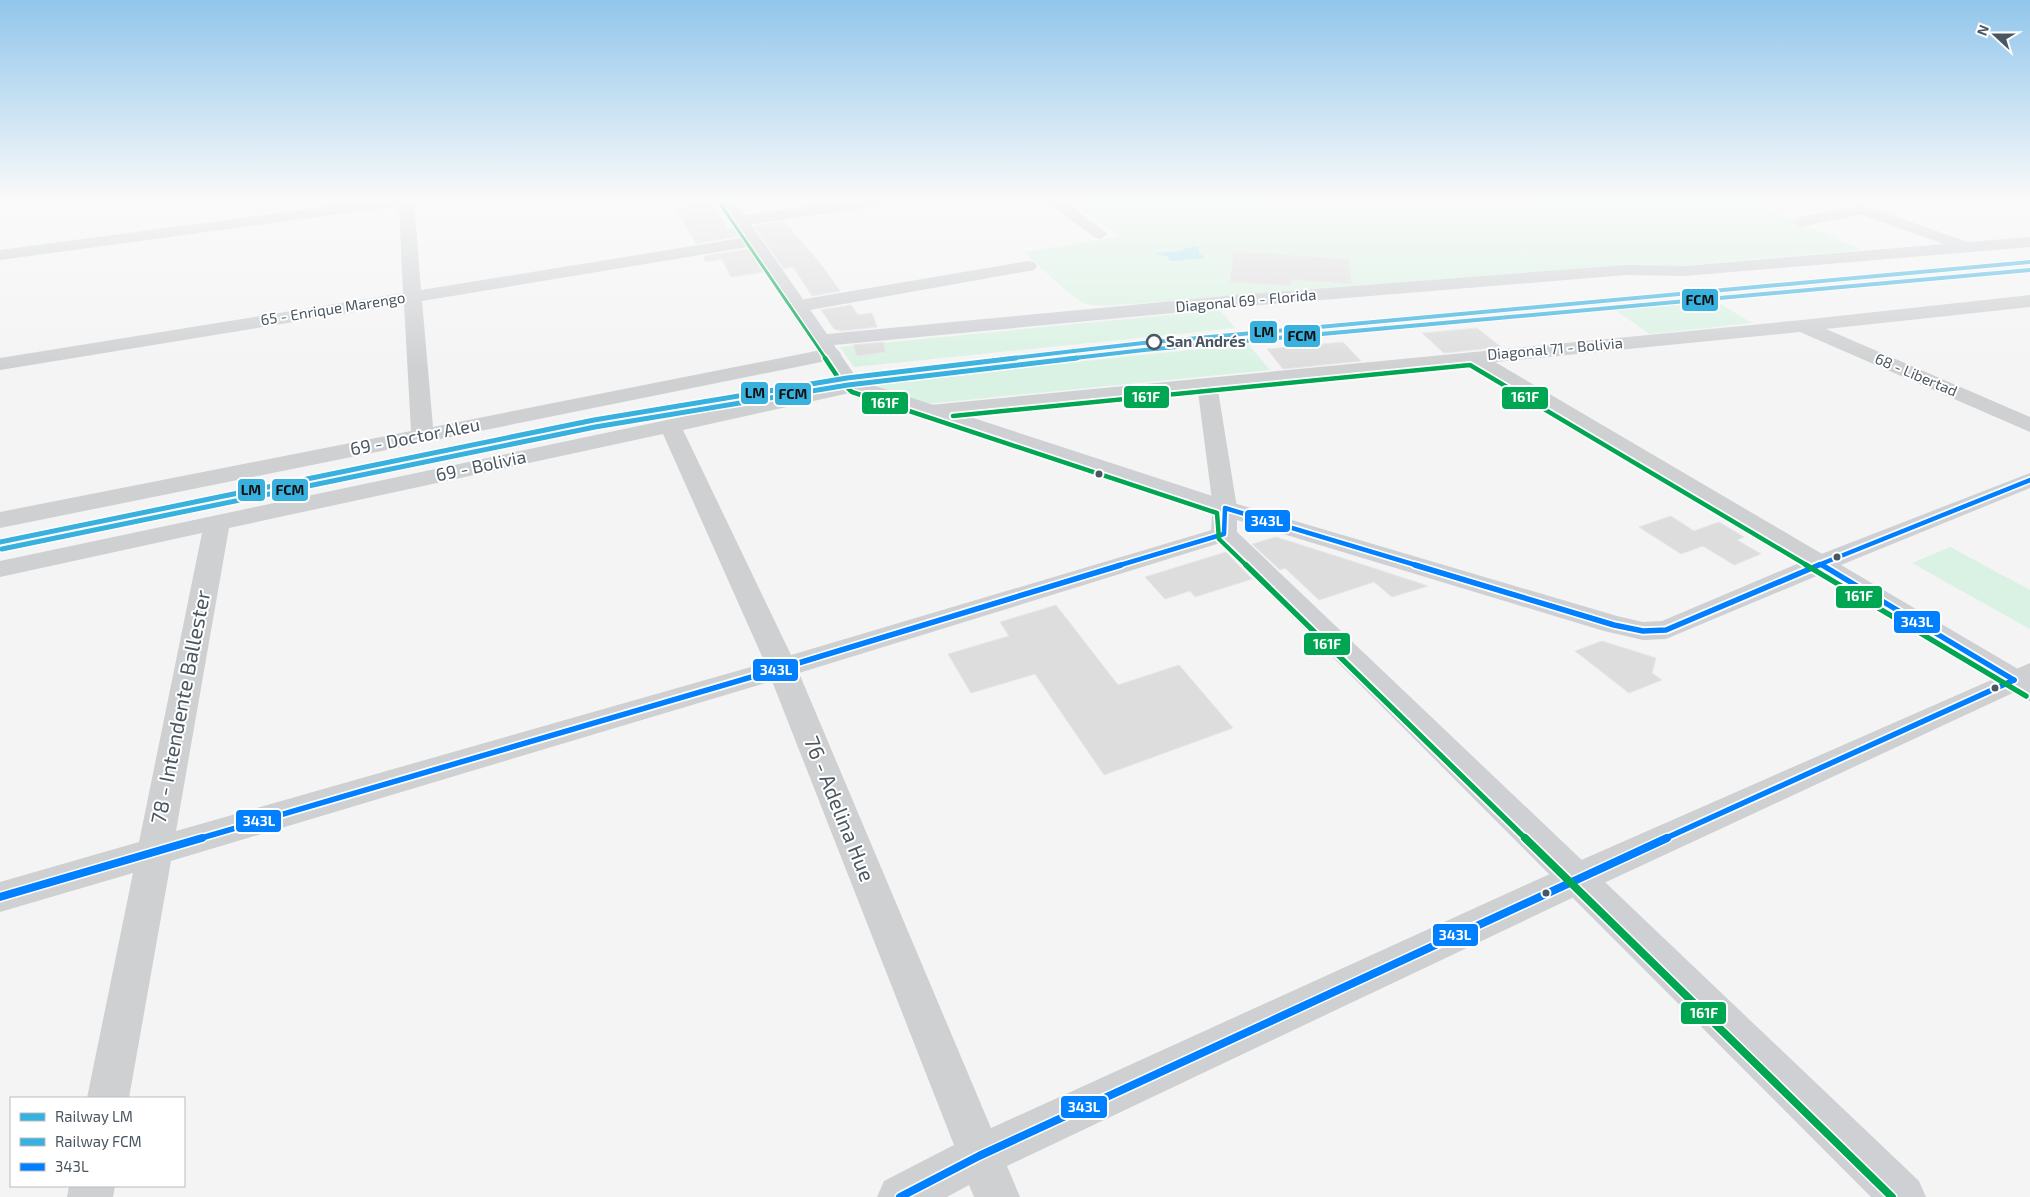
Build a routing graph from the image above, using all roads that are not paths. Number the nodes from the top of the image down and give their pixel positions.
1 (410, 257) edge
2 (656, 257) edge
3 (765, 257) edge
4 (1861, 257) edge
5 (1028, 266) dead end
6 (413, 296) junction
7 (2030, 301) edge
8 (799, 306) junction
9 (1802, 326) junction
10 (826, 347) junction
11 (1472, 357) junction
12 (0, 364) edge
13 (1206, 384) junction
14 (856, 386) junction
15 (930, 412) junction
16 (2030, 425) edge
17 (670, 426) junction
18 (422, 435) junction
19 (2030, 480) edge
20 (0, 520) edge
21 (1224, 521) junction
22 (217, 522) junction
23 (107, 546) junction
24 (0, 561) edge
25 (1820, 564) junction
26 (0, 569) edge
27 (782, 668) junction
28 (2025, 681) edge
29 (154, 851) junction
30 (1576, 879) junction
31 (0, 896) edge
32 (108, 1097) edge
33 (980, 1156) junction
34 (900, 1197) edge
35 (996, 1197) edge
36 (1903, 1197) edge

1 - 6 street
2 - 6 street, 65 - Enrique Marengo
3 - 8 street
4 - 10 street, Diagonal 69 - Florida
5 - 8 street
6 - 12 street, 65 - Enrique Marengo
6 - 18 street
7 - 9 street, Diagonal 71 - Bolivia
8 - 10 street
9 - 11 street, Diagonal 71 - Bolivia
9 - 16 street, 68 - Libertad
10 - 14 street
10 - 18 street, 69 - Doctor Aleu
11 - 13 street, Diagonal 71 - Bolivia
11 - 25 street
13 - 15 street, Diagonal 71 - Bolivia
13 - 21 street
14 - 15 street
14 - 17 street, 69 - Bolivia
15 - 21 street
17 - 22 street, 69 - Bolivia
17 - 27 street, 76 - Adelina Hue
18 - 20 street, 69 - Doctor Aleu
19 - 25 street
21 - 25 street
21 - 27 street
21 - 30 street
22 - 23 street, 69 - Bolivia
22 - 29 street, 78 - Intendente Ballester
23 - 24 street, 69 - Bolivia
23 - 26 street, 69 - Bolivia
25 - 28 street
27 - 29 street
27 - 33 street, 76 - Adelina Hue
28 - 30 street
29 - 31 street
29 - 32 street, 78 - Intendente Ballester
30 - 33 street
30 - 36 street
33 - 34 street
33 - 35 street, 76 - Adelina Hue

